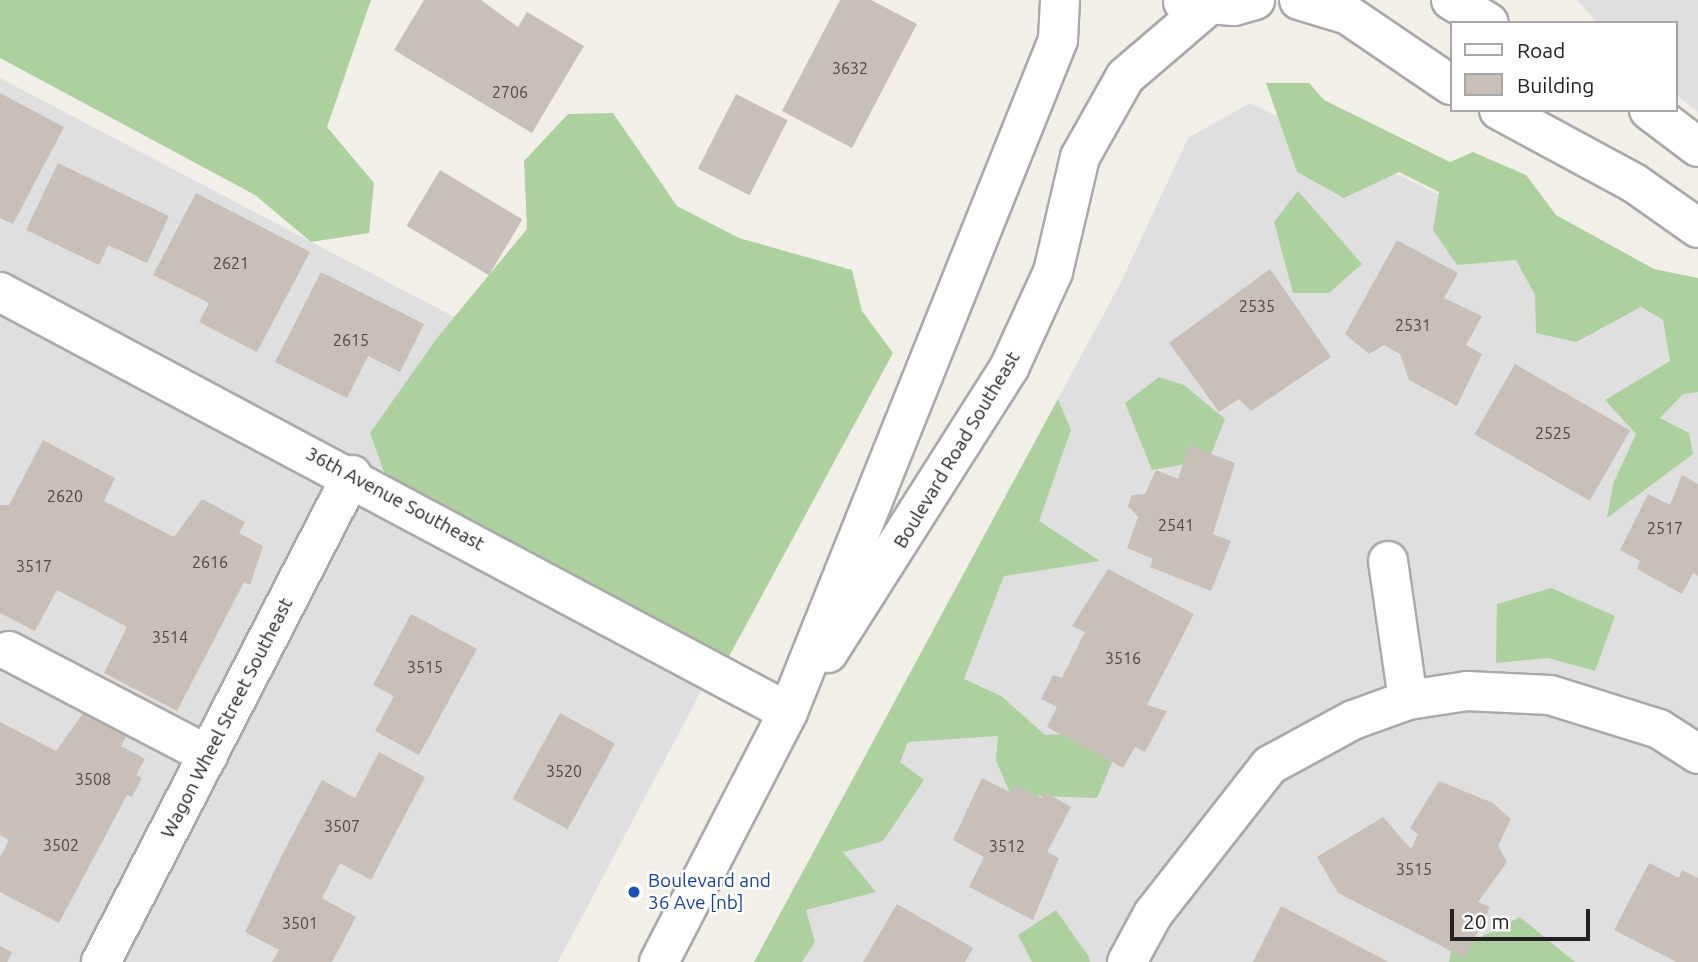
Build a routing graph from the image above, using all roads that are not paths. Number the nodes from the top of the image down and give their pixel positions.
1 (1060, 0) edge
2 (1255, 0) edge
3 (1299, 0) edge
4 (1451, 0) edge
5 (1193, 2) edge
6 (1486, 21) edge
7 (1450, 84) edge
8 (1503, 112) edge
9 (1652, 112) edge
10 (1698, 147) edge
11 (1698, 228) edge
12 (0, 292) edge
13 (352, 475) junction
14 (1388, 561) dead end
15 (9, 651) dead end
16 (1408, 700) junction
17 (788, 712) junction
18 (1698, 754) edge
19 (208, 755) junction
20 (101, 962) edge
21 (659, 962) edge
22 (1127, 962) edge

1 - 17 street, Boulevard Road Southeast
2 - 5 street
3 - 7 street
4 - 6 street
5 - 17 street, Boulevard Road Southeast
8 - 11 street
9 - 10 street
12 - 13 street, 36th Avenue Southeast
13 - 17 street, 36th Avenue Southeast
13 - 19 street, Wagon Wheel Street Southeast
14 - 16 street
15 - 19 street
16 - 18 street
16 - 22 street
17 - 21 street, Boulevard Road Southeast
19 - 20 street, Wagon Wheel Street Southeast

